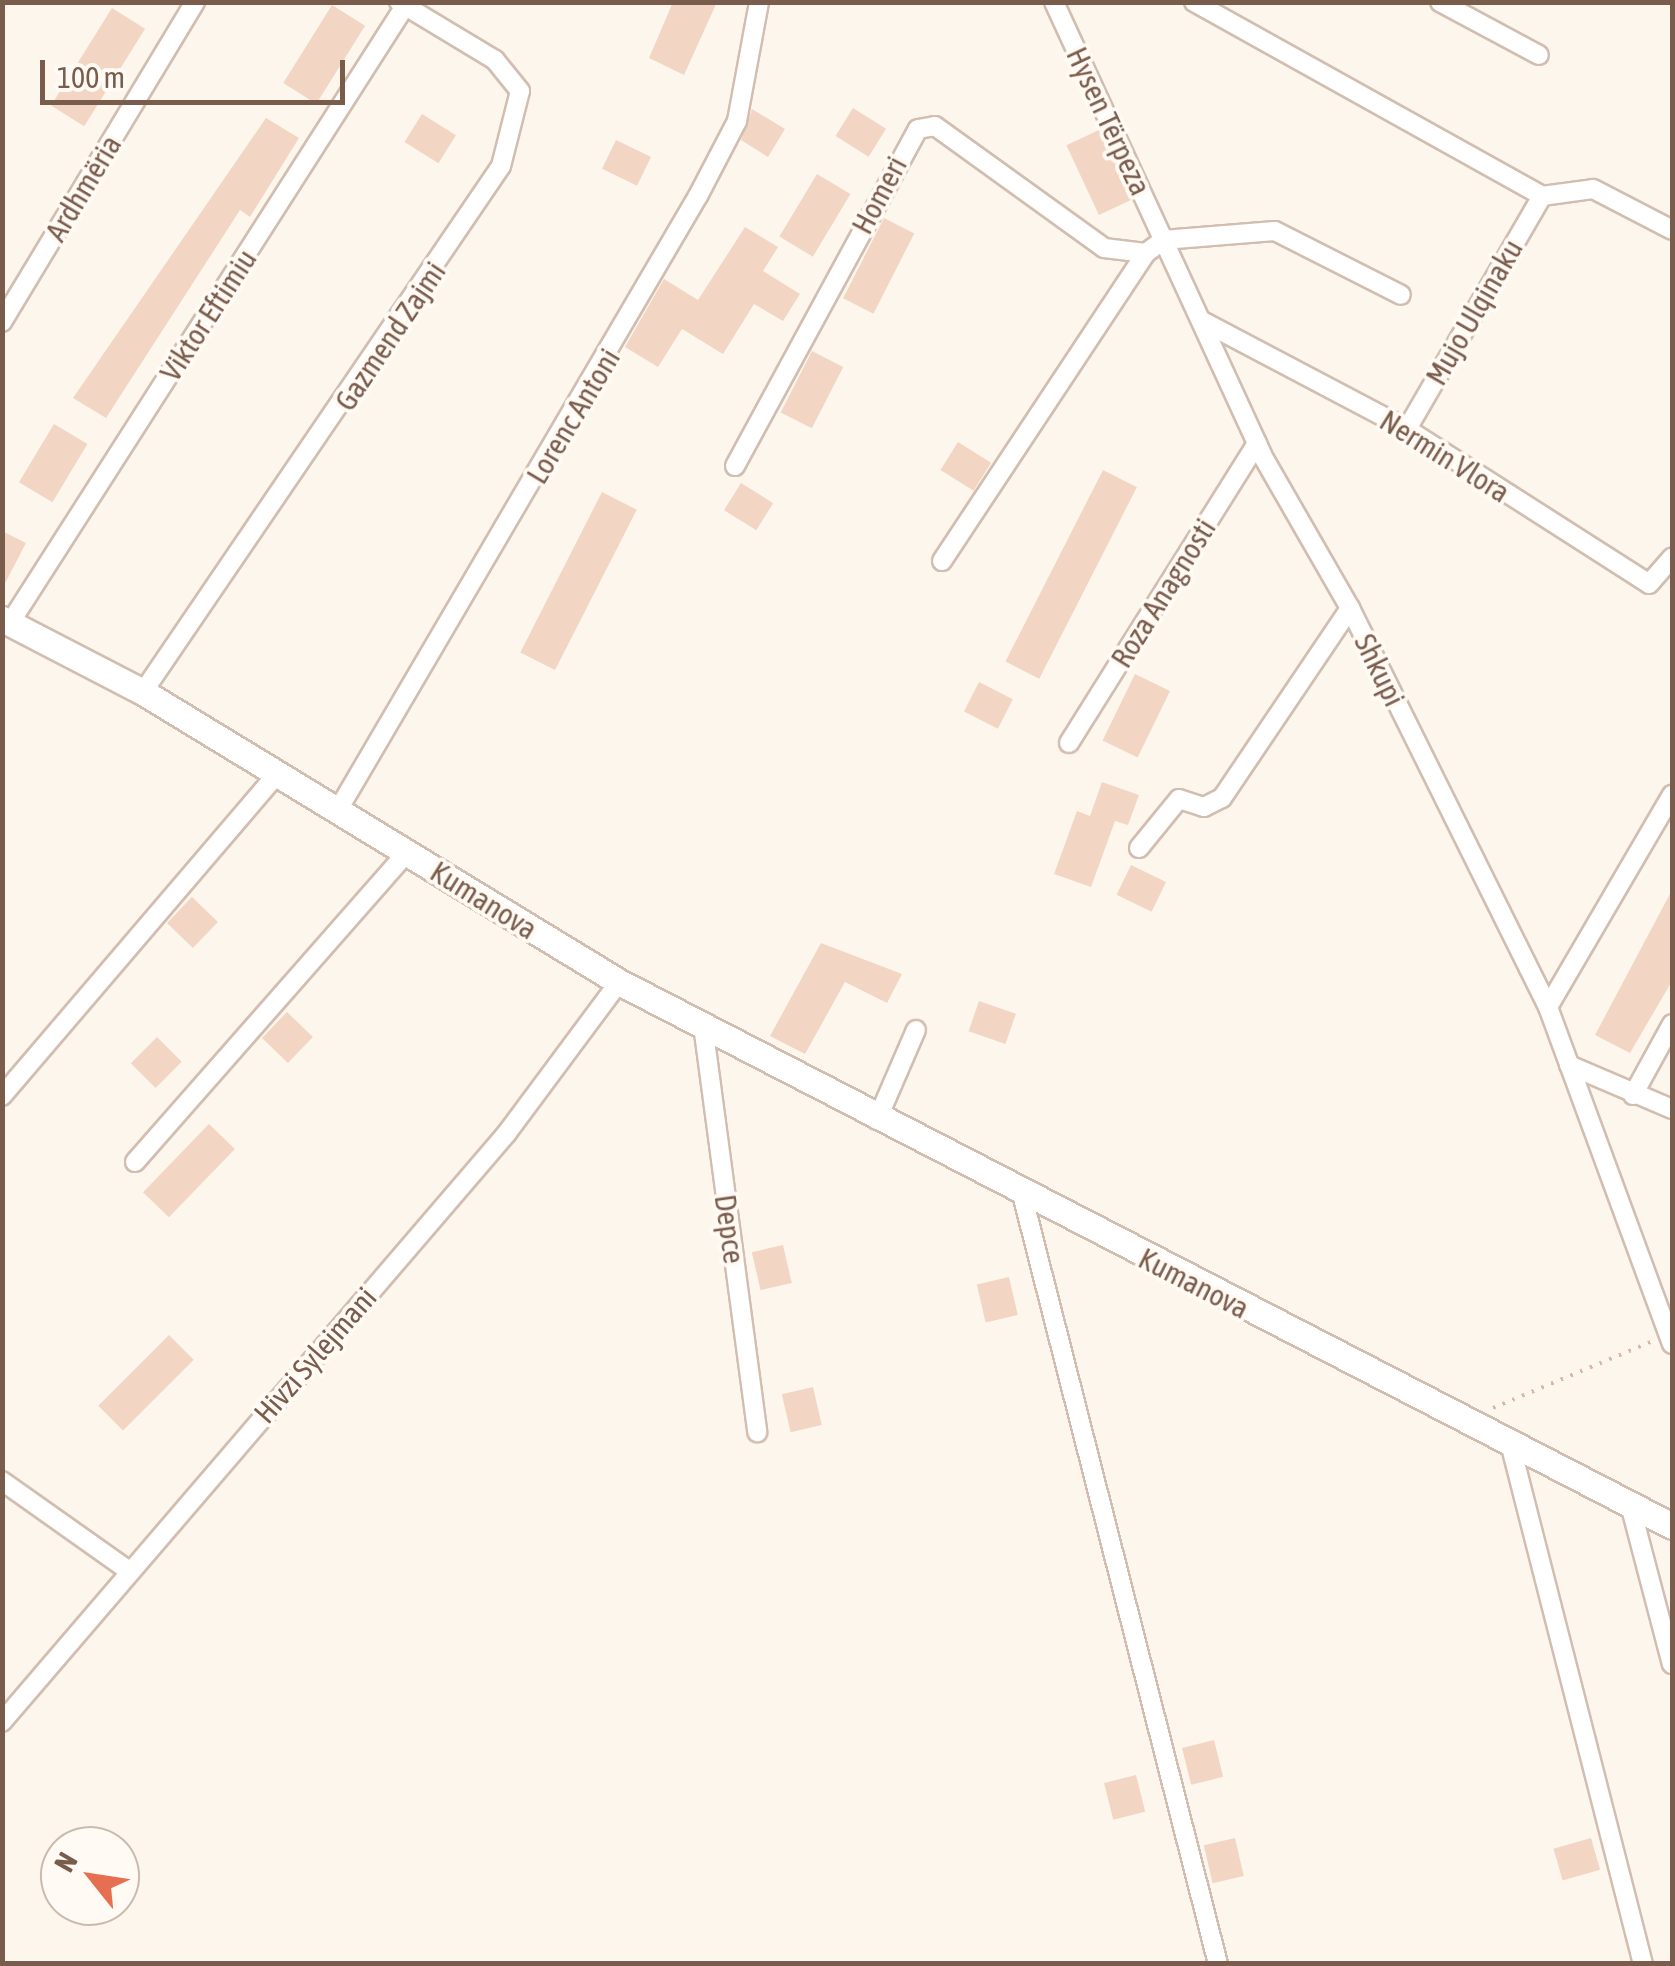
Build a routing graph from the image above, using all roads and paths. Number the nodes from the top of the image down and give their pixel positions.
1 (196, 2) edge
2 (759, 2) edge
3 (1054, 2) edge
4 (1194, 2) edge
5 (1440, 2) edge
6 (402, 4) edge
7 (1539, 55) dead end
8 (1542, 196) junction
9 (1672, 230) edge
10 (1163, 240) junction
11 (1146, 254) junction
12 (1401, 295) dead end
13 (2, 322) edge
14 (1204, 322) junction
15 (1407, 429) junction
16 (1257, 443) junction
17 (735, 466) dead end
18 (1672, 558) edge
19 (942, 561) dead end
20 (1350, 608) junction
21 (6, 621) edge
22 (144, 692) junction
23 (1069, 744) dead end
24 (278, 773) junction
25 (1672, 795) edge
26 (338, 810) junction
27 (1139, 848) dead end
28 (407, 852) junction
29 (619, 982) junction
30 (1548, 1008) junction
31 (1672, 1024) edge
32 (703, 1025) junction
33 (916, 1030) dead end
34 (1569, 1065) junction
35 (1633, 1094) junction
36 (2, 1096) edge
37 (1672, 1109) edge
38 (877, 1120) junction
39 (135, 1162) dead end
40 (1022, 1194) junction
41 (1671, 1340) edge
42 (1461, 1421) junction
43 (757, 1432) dead end
44 (1511, 1446) junction
45 (2, 1480) edge
46 (1632, 1512) junction
47 (1672, 1526) edge
48 (129, 1572) junction
49 (1672, 1664) edge
50 (2, 1722) edge
51 (1218, 1964) edge
52 (1642, 1964) edge

1 - 13 street, Ardhmëria
2 - 26 street, Lorenc Antoni
3 - 10 street, Hysen Tërpeza
4 - 8 street
5 - 7 street
6 - 21 street, Viktor Eftimiu
6 - 22 street, Gazmend Zajmi
8 - 9 street
8 - 15 street, Mujo Ulqinaku
10 - 11 street
10 - 12 street
10 - 14 street, Shkupi
11 - 17 street, Homeri
11 - 19 street
14 - 15 street, Nermin Vlora
14 - 16 street, Shkupi
15 - 18 street, Nermin Vlora
16 - 20 street, Shkupi
16 - 23 street, Roza Anagnosti
20 - 27 street
20 - 30 street, Shkupi
21 - 22 main road, Kumanova
22 - 24 main road, Kumanova
24 - 26 main road, Kumanova
24 - 36 street
25 - 30 street
26 - 28 main road, Kumanova
28 - 29 main road, Kumanova
28 - 39 street, Kumanova
29 - 32 main road, Kumanova
29 - 48 street, Hivzi Sylejmani
30 - 34 street, Shkupi
31 - 35 street
32 - 38 main road, Kumanova
32 - 43 street, Depce
33 - 38 street
34 - 35 street
34 - 41 street, Shkupi
35 - 37 street
38 - 40 main road, Kumanova
40 - 42 main road, Kumanova
40 - 51 street
41 - 42 path
42 - 44 main road, Kumanova
44 - 46 main road, Kumanova
44 - 52 street
45 - 48 street
46 - 47 main road, Kumanova
46 - 49 street
48 - 50 street, Hivzi Sylejmani

